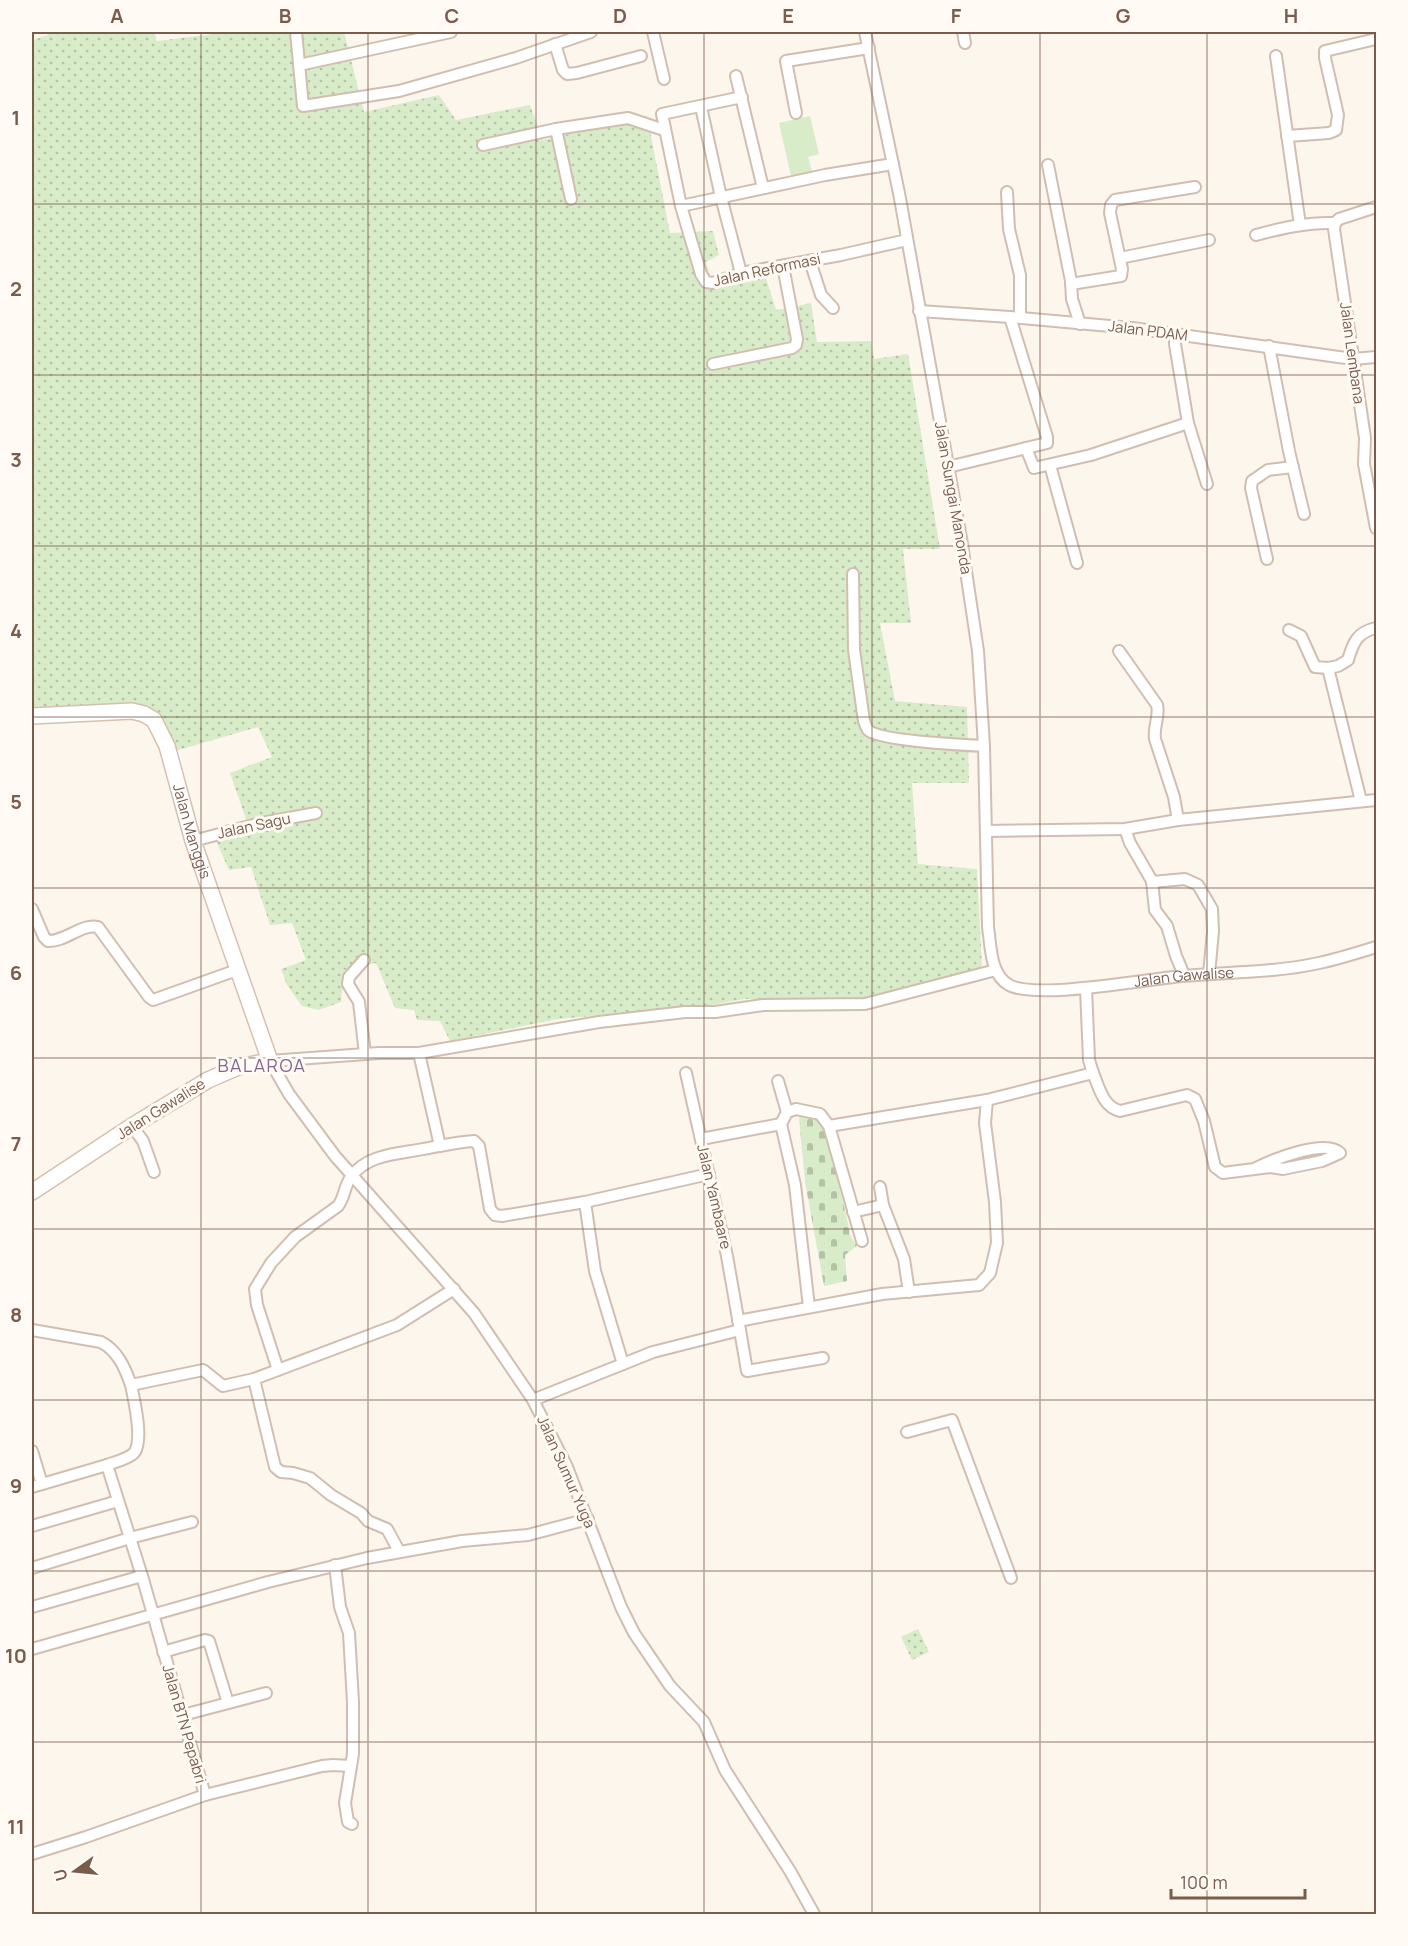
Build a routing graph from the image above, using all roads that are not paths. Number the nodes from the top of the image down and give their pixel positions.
1 (296, 32) edge
2 (452, 32) edge
3 (591, 32) edge
4 (653, 32) edge
5 (865, 32) edge
6 (963, 32) edge
7 (1377, 39) edge
8 (965, 43) dead end
9 (555, 44) junction
10 (869, 48) junction
11 (641, 56) dead end
12 (1276, 56) dead end
13 (300, 64) junction
14 (736, 76) dead end
15 (664, 79) dead end
16 (742, 97) junction
17 (701, 106) junction
18 (796, 113) dead end
19 (556, 129) junction
20 (664, 130) junction
21 (1287, 136) junction
22 (483, 145) dead end
23 (893, 164) junction
24 (1048, 165) dead end
25 (1195, 187) dead end
26 (763, 188) junction
27 (1007, 192) dead end
28 (721, 197) junction
29 (571, 199) dead end
30 (681, 206) junction
31 (1377, 207) edge
32 (1335, 223) junction
33 (1300, 225) junction
34 (1256, 235) dead end
35 (907, 240) junction
36 (1209, 240) dead end
37 (1120, 258) junction
38 (810, 261) junction
39 (783, 266) junction
40 (741, 273) junction
41 (1071, 284) junction
42 (833, 308) dead end
43 (919, 311) junction
44 (1015, 317) junction
45 (1080, 324) junction
46 (1175, 334) junction
47 (1269, 346) junction
48 (1377, 357) edge
49 (1353, 359) junction
50 (713, 364) dead end
51 (1188, 423) junction
52 (1026, 448) junction
53 (1050, 465) junction
54 (948, 467) junction
55 (1293, 467) junction
56 (1207, 484) dead end
57 (1304, 514) dead end
58 (1376, 523) edge
59 (1268, 559) dead end
60 (1077, 563) dead end
61 (852, 574) dead end
62 (1377, 628) edge
63 (1288, 630) dead end
64 (1119, 651) dead end
65 (1328, 668) junction
66 (32, 716) edge
67 (984, 746) junction
68 (1377, 800) edge
69 (1361, 801) junction
70 (316, 813) dead end
71 (1178, 820) junction
72 (1125, 828) junction
73 (986, 831) junction
74 (193, 841) junction
75 (1152, 882) junction
76 (32, 909) edge
77 (1377, 947) edge
78 (364, 960) dead end
79 (237, 970) junction
80 (996, 970) junction
81 (1209, 974) junction
82 (1184, 975) junction
83 (1086, 988) junction
84 (419, 1053) junction
85 (365, 1054) junction
86 (270, 1061) junction
87 (687, 1073) dead end
88 (1093, 1073) junction
89 (778, 1081) dead end
90 (987, 1100) junction
91 (787, 1112) junction
92 (781, 1124) junction
93 (132, 1125) junction
94 (829, 1126) junction
95 (701, 1139) junction
96 (440, 1146) junction
97 (1256, 1168) junction
98 (154, 1172) dead end
99 (709, 1174) junction
100 (352, 1175) junction
101 (880, 1187) dead end
102 (32, 1192) edge
103 (585, 1202) junction
104 (883, 1205) junction
105 (854, 1212) junction
106 (862, 1241) dead end
107 (454, 1289) junction
108 (909, 1292) junction
109 (809, 1307) junction
110 (739, 1326) junction
111 (32, 1330) edge
112 (823, 1358) dead end
113 (623, 1364) junction
114 (278, 1370) junction
115 (254, 1379) junction
116 (131, 1385) junction
117 (533, 1400) junction
118 (907, 1432) dead end
119 (32, 1451) edge
120 (107, 1465) junction
121 (37, 1485) edge
122 (118, 1501) junction
123 (588, 1520) junction
124 (192, 1522) dead end
125 (32, 1526) edge
126 (130, 1538) junction
127 (399, 1551) junction
128 (335, 1565) junction
129 (32, 1568) edge
130 (142, 1576) junction
131 (1011, 1578) dead end
132 (32, 1607) edge
133 (152, 1616) junction
134 (32, 1648) edge
135 (163, 1652) junction
136 (266, 1693) dead end
137 (228, 1703) junction
138 (183, 1715) junction
139 (351, 1766) junction
140 (205, 1795) junction
141 (352, 1824) dead end
142 (32, 1854) edge
143 (814, 1914) edge

1 - 13 street
2 - 13 street
3 - 9 street
4 - 15 street
5 - 10 street, Jalan Sungai Manonda
6 - 8 street
7 - 21 street
9 - 11 street
9 - 13 street
10 - 18 street
10 - 23 street, Jalan Sungai Manonda
12 - 21 street
14 - 16 street
16 - 17 street
16 - 26 street
17 - 20 street
17 - 28 street
19 - 20 street
19 - 22 street
19 - 29 street
20 - 30 street
21 - 33 street
23 - 26 street
23 - 35 street, Jalan Sungai Manonda
24 - 41 street
25 - 37 street
26 - 28 street
27 - 44 street
28 - 30 street
28 - 40 street
30 - 40 street, Jalan Reformasi
31 - 32 street
32 - 33 street
32 - 49 street, Jalan Lembana
33 - 34 street
35 - 38 street, Jalan Reformasi
35 - 43 street, Jalan Sungai Manonda
36 - 37 street
37 - 41 street
38 - 39 street, Jalan Reformasi
38 - 42 street
39 - 40 street, Jalan Reformasi
39 - 50 street
41 - 45 street
43 - 44 street, Jalan PDAM
43 - 54 street, Jalan Sungai Manonda
44 - 45 street, Jalan PDAM
44 - 52 street
45 - 46 street, Jalan PDAM
46 - 47 street, Jalan PDAM
46 - 51 street
47 - 49 street, Jalan PDAM
47 - 55 street
48 - 49 street, Jalan PDAM
49 - 58 street, Jalan Lembana
51 - 53 street
51 - 56 street
52 - 53 street
52 - 54 street
53 - 60 street
54 - 67 street, Jalan Sungai Manonda
55 - 57 street
55 - 59 street
61 - 67 street
62 - 65 street
63 - 65 street
64 - 71 street
65 - 69 street
66 - 74 street, Jalan Manggis
67 - 73 street, Jalan Sungai Manonda
68 - 69 street
69 - 71 street
70 - 74 street, Jalan Sagu
71 - 72 street
72 - 73 street
72 - 75 street
73 - 80 street, Jalan Sungai Manonda
74 - 79 street, Jalan Manggis
75 - 81 street
75 - 82 street
76 - 79 street
77 - 81 street, Jalan Gawalise
78 - 85 street
79 - 86 street, Jalan Manggis
80 - 83 street, Jalan Gawalise
80 - 84 street, Jalan Gawalise
81 - 82 street, Jalan Gawalise
82 - 83 street, Jalan Gawalise
83 - 88 street
84 - 85 street, Jalan Gawalise
84 - 96 street
85 - 86 street, Jalan Gawalise
86 - 93 street, Jalan Gawalise
86 - 100 street, Jalan Sumur Yuga
87 - 95 street, Jalan Yambaare
88 - 90 street
88 - 97 street
89 - 91 street
90 - 94 street
90 - 108 street
91 - 92 street
91 - 94 street
92 - 95 street
92 - 109 street
93 - 98 street
93 - 102 street, Jalan Gawalise
94 - 105 street
95 - 99 street, Jalan Yambaare
96 - 100 street
96 - 103 street
97 - 97 street
99 - 103 street
99 - 110 street, Jalan Yambaare
100 - 107 street, Jalan Sumur Yuga
100 - 114 street
101 - 104 street
103 - 113 street
104 - 105 street
104 - 108 street
105 - 106 street
107 - 114 street
107 - 117 street, Jalan Sumur Yuga
108 - 109 street
109 - 110 street
110 - 112 street, Jalan Yambaare
110 - 113 street
111 - 116 street
113 - 117 street
114 - 115 street
115 - 116 street
115 - 127 street
116 - 120 street
117 - 123 street, Jalan Sumur Yuga
118 - 131 street
119 - 121 street
120 - 121 street
120 - 122 street, Jalan BTN Pepabri
122 - 125 street
122 - 126 street, Jalan BTN Pepabri
123 - 127 street
123 - 143 street, Jalan Sumur Yuga
124 - 126 street
126 - 129 street
126 - 130 street, Jalan BTN Pepabri
127 - 128 street
128 - 133 street
128 - 139 street
130 - 132 street
130 - 133 street, Jalan BTN Pepabri
133 - 134 street
133 - 135 street, Jalan BTN Pepabri
135 - 137 street
135 - 138 street, Jalan BTN Pepabri
136 - 137 street
137 - 138 street
138 - 140 street, Jalan BTN Pepabri
139 - 140 street
139 - 141 street
140 - 142 street, Jalan BTN Pepabri

